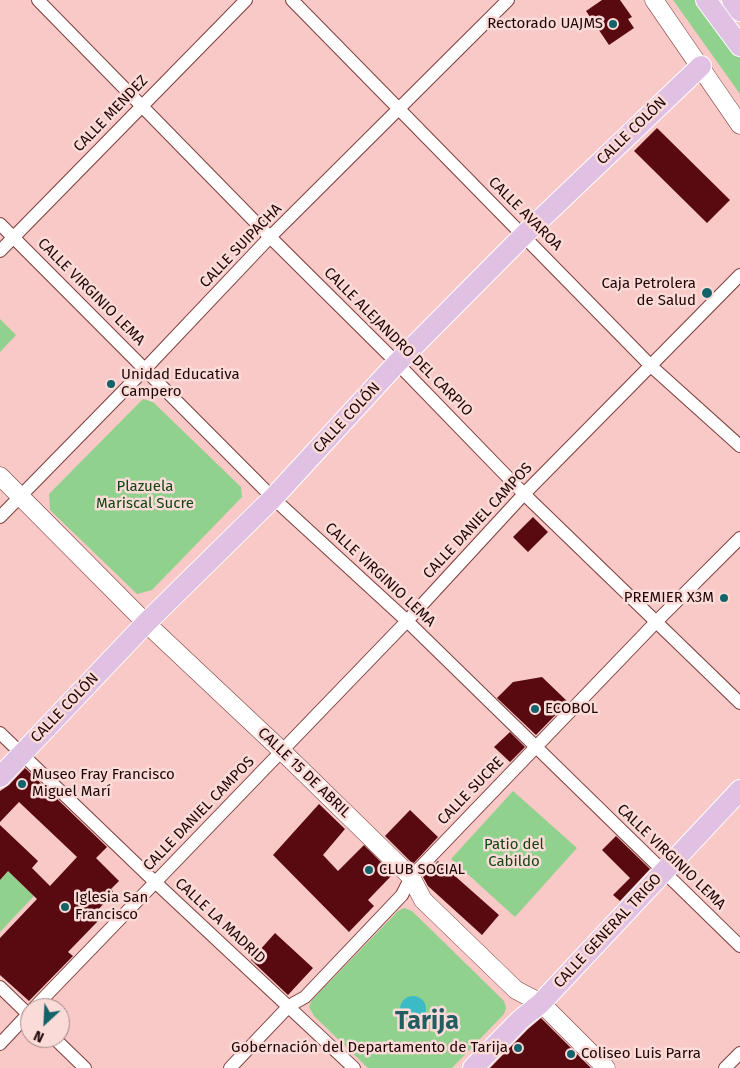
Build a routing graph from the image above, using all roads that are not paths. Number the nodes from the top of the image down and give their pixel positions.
1 (38, 0) edge
2 (246, 0) edge
3 (292, 0) edge
4 (508, 0) edge
5 (654, 0) edge
6 (706, 0) edge
7 (732, 0) edge
8 (740, 12) edge
9 (740, 46) edge
10 (701, 66) junction
11 (142, 105) junction
12 (398, 110) junction
13 (740, 126) edge
14 (0, 224) edge
15 (524, 235) junction
16 (270, 237) junction
17 (14, 238) junction
18 (0, 251) edge
19 (740, 275) edge
20 (397, 363) junction
21 (651, 366) junction
22 (146, 369) junction
23 (740, 446) edge
24 (0, 476) edge
25 (524, 494) junction
26 (20, 495) junction
27 (273, 498) junction
28 (0, 517) edge
29 (740, 538) edge
30 (407, 621) junction
31 (656, 622) junction
32 (146, 623) junction
33 (740, 704) edge
34 (0, 734) edge
35 (535, 747) junction
36 (282, 751) junction
37 (21, 754) junction
38 (0, 777) edge
39 (740, 790) edge
40 (662, 872) junction
41 (411, 877) junction
42 (154, 882) junction
43 (740, 946) edge
44 (0, 987) edge
45 (44, 998) edge
46 (20, 1003) edge
47 (541, 1004) junction
48 (289, 1006) junction
49 (20, 1023) edge
50 (0, 1044) edge
51 (64, 1048) edge
52 (740, 1053) edge
53 (85, 1068) edge
54 (230, 1068) edge
55 (354, 1068) edge
56 (473, 1068) edge
57 (606, 1068) edge
58 (725, 1068) edge

1 - 11 street, CALLE ALEJANDRO DEL CARPIO
2 - 11 street, CALLE MENDEZ
3 - 12 street, CALLE AVAROA
4 - 12 street, CALLE SUIPACHA
5 - 10 street
6 - 9 main road
7 - 8 main road
10 - 13 street
10 - 15 main road, CALLE COLÓN
11 - 16 street, CALLE ALEJANDRO DEL CARPIO
11 - 17 street, CALLE MENDEZ
12 - 15 street, CALLE AVAROA
12 - 16 street, CALLE SUIPACHA
14 - 17 street, CALLE VIRGINIO LEMA
15 - 20 main road, CALLE COLÓN
15 - 21 street, CALLE AVAROA
16 - 20 street, CALLE ALEJANDRO DEL CARPIO
16 - 22 street, CALLE SUIPACHA
17 - 18 street, CALLE MENDEZ
17 - 22 street, CALLE VIRGINIO LEMA
19 - 21 street, CALLE DANIEL CAMPOS
20 - 25 street, CALLE ALEJANDRO DEL CARPIO
20 - 27 main road, CALLE COLÓN
21 - 23 street, CALLE AVAROA
21 - 25 street, CALLE DANIEL CAMPOS
22 - 26 street, CALLE SUIPACHA
22 - 27 street, CALLE VIRGINIO LEMA
24 - 26 street, CALLE 15 DE ABRIL
25 - 30 street, CALLE DANIEL CAMPOS
25 - 31 street, CALLE ALEJANDRO DEL CARPIO
26 - 28 street, CALLE SUIPACHA
26 - 32 street, CALLE 15 DE ABRIL
27 - 30 street, CALLE VIRGINIO LEMA
27 - 32 main road, CALLE COLÓN
29 - 31 street, CALLE SUCRE
30 - 35 street, CALLE VIRGINIO LEMA
30 - 36 street, CALLE DANIEL CAMPOS
31 - 33 street, CALLE ALEJANDRO DEL CARPIO
31 - 35 street, CALLE SUCRE
32 - 36 street, CALLE 15 DE ABRIL
32 - 37 main road, CALLE COLÓN
34 - 37 street, CALLE LA MADRID
35 - 40 street, CALLE VIRGINIO LEMA
35 - 41 street, CALLE SUCRE
36 - 41 street, CALLE 15 DE ABRIL
36 - 42 street, CALLE DANIEL CAMPOS
37 - 38 main road, CALLE COLÓN
37 - 42 street, CALLE LA MADRID
39 - 40 main road, CALLE GENERAL TRIGO
40 - 43 street, CALLE VIRGINIO LEMA
40 - 47 main road, CALLE GENERAL TRIGO
41 - 47 street, CALLE 15 DE ABRIL
41 - 48 street, CALLE SUCRE
42 - 45 street, CALLE DANIEL CAMPOS
42 - 48 street, CALLE LA MADRID
44 - 46 street
47 - 56 main road, CALLE GENERAL TRIGO
47 - 57 street, CALLE 15 DE ABRIL
48 - 54 street, CALLE SUCRE
48 - 55 street, CALLE LA MADRID
49 - 50 street, CALLE DANIEL CAMPOS
51 - 53 street
52 - 58 street

